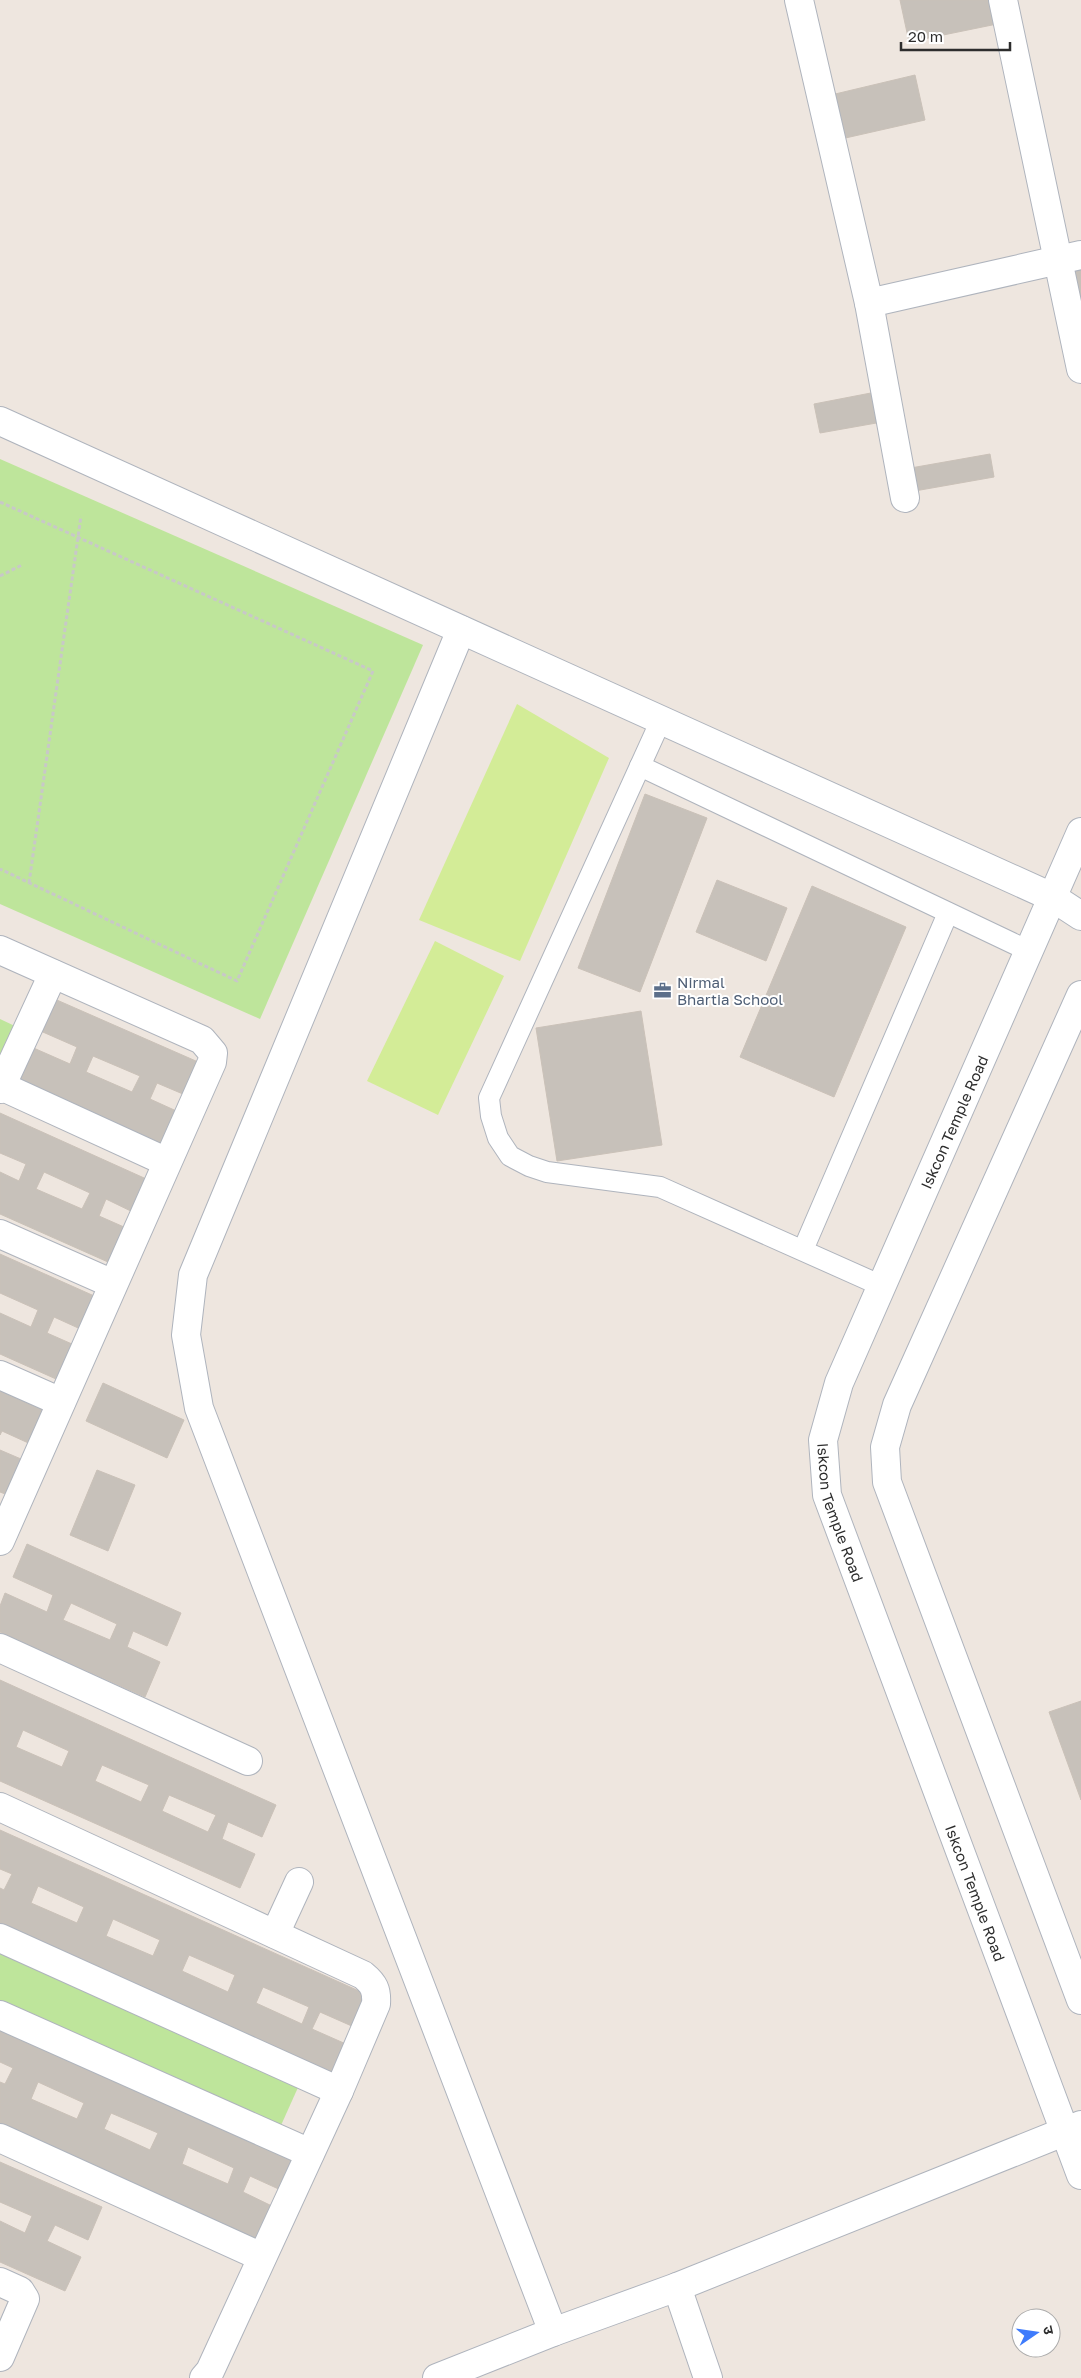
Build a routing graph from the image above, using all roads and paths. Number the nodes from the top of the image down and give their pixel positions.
1 (799, 0) edge
2 (1003, 0) edge
3 (1070, 257) edge
4 (869, 303) junction
5 (1081, 368) edge
6 (0, 422) edge
7 (905, 498) dead end
8 (0, 502) edge
9 (81, 516) dead end
10 (22, 565) dead end
11 (0, 576) edge
12 (461, 630) junction
13 (661, 720) junction
14 (640, 766) junction
15 (1081, 832) edge
16 (0, 869) edge
17 (30, 883) junction
18 (1052, 897) junction
19 (948, 913) junction
20 (1081, 916) edge
21 (0, 950) edge
22 (1029, 952) junction
23 (53, 974) junction
24 (1081, 995) edge
25 (1, 1087) edge
26 (167, 1162) junction
27 (0, 1234) edge
28 (803, 1250) junction
29 (113, 1284) junction
30 (882, 1286) junction
31 (0, 1375) edge
32 (61, 1402) junction
33 (4, 1524) edge
34 (0, 1648) edge
35 (248, 1761) dead end
36 (0, 1807) edge
37 (299, 1882) dead end
38 (275, 1934) junction
39 (0, 1938) edge
40 (1081, 2000) edge
41 (0, 2015) edge
42 (339, 2091) junction
43 (1073, 2128) edge
44 (0, 2138) edge
45 (310, 2154) junction
46 (1081, 2175) edge
47 (262, 2257) junction
48 (0, 2282) edge
49 (677, 2287) junction
50 (553, 2332) junction
51 (0, 2357) edge
52 (204, 2378) edge
53 (437, 2378) edge
54 (708, 2378) edge

1 - 4 street
2 - 3 street
3 - 4 street
3 - 5 street
4 - 7 street
6 - 12 street
8 - 17 path
9 - 17 path
10 - 11 path
12 - 13 street
12 - 50 street
13 - 14 lane
13 - 18 street
14 - 19 lane
14 - 28 lane
15 - 18 street, Iskcon Temple Road
16 - 17 path
18 - 20 street
18 - 22 street, Iskcon Temple Road
19 - 22 lane
19 - 28 lane
21 - 23 street
22 - 30 street, Iskcon Temple Road
23 - 25 street
23 - 26 street
24 - 40 street
25 - 26 street
26 - 29 street
27 - 29 street
28 - 30 lane
29 - 32 street
30 - 43 street, Iskcon Temple Road
31 - 32 street
32 - 33 street
34 - 35 street
36 - 38 street
37 - 38 street
38 - 42 street
39 - 42 street
41 - 45 street
42 - 45 street
43 - 46 street, Iskcon Temple Road
43 - 49 street
44 - 47 street
45 - 47 street
47 - 52 street
48 - 51 street
49 - 50 street
49 - 54 street
50 - 53 street

